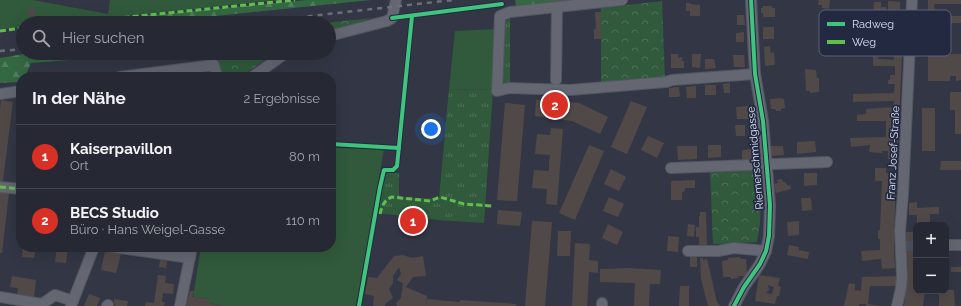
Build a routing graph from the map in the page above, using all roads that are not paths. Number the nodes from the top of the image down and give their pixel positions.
1 (396, 0) edge
2 (622, 0) edge
3 (751, 0) edge
4 (912, 0) edge
5 (557, 7) junction
6 (912, 10) edge
7 (336, 34) edge
8 (910, 56) edge
9 (276, 60) edge
10 (159, 72) edge
11 (216, 72) edge
12 (259, 72) edge
13 (755, 74) junction
14 (556, 80) dead end
15 (16, 92) edge
16 (0, 94) edge
17 (827, 162) dead end
18 (766, 165) junction
19 (671, 168) dead end
20 (0, 187) edge
21 (16, 189) edge
22 (949, 245) edge
23 (961, 245) edge
24 (688, 251) dead end
25 (766, 251) junction
26 (92, 252) edge
27 (148, 252) edge
28 (191, 252) edge
29 (190, 258) junction
30 (0, 297) edge
31 (72, 303) edge
32 (42, 305) edge
33 (180, 306) edge
34 (734, 306) edge
35 (897, 306) edge

1 - 7 street
2 - 5 street
3 - 13 street, Riemerschmidgasse
4 - 6 street, Franz Josef-Straße
5 - 13 street
5 - 14 street
8 - 35 street, Franz Josef-Straße
9 - 12 street
10 - 11 street
13 - 18 street, Riemerschmidgasse
15 - 16 street
17 - 18 street
18 - 19 street
18 - 25 street, Riemerschmidgasse
20 - 21 street
22 - 23 street
24 - 25 street
25 - 34 street, Riemerschmidgasse
26 - 31 street
27 - 29 street
28 - 29 street
29 - 33 street
30 - 32 street
31 - 32 street

